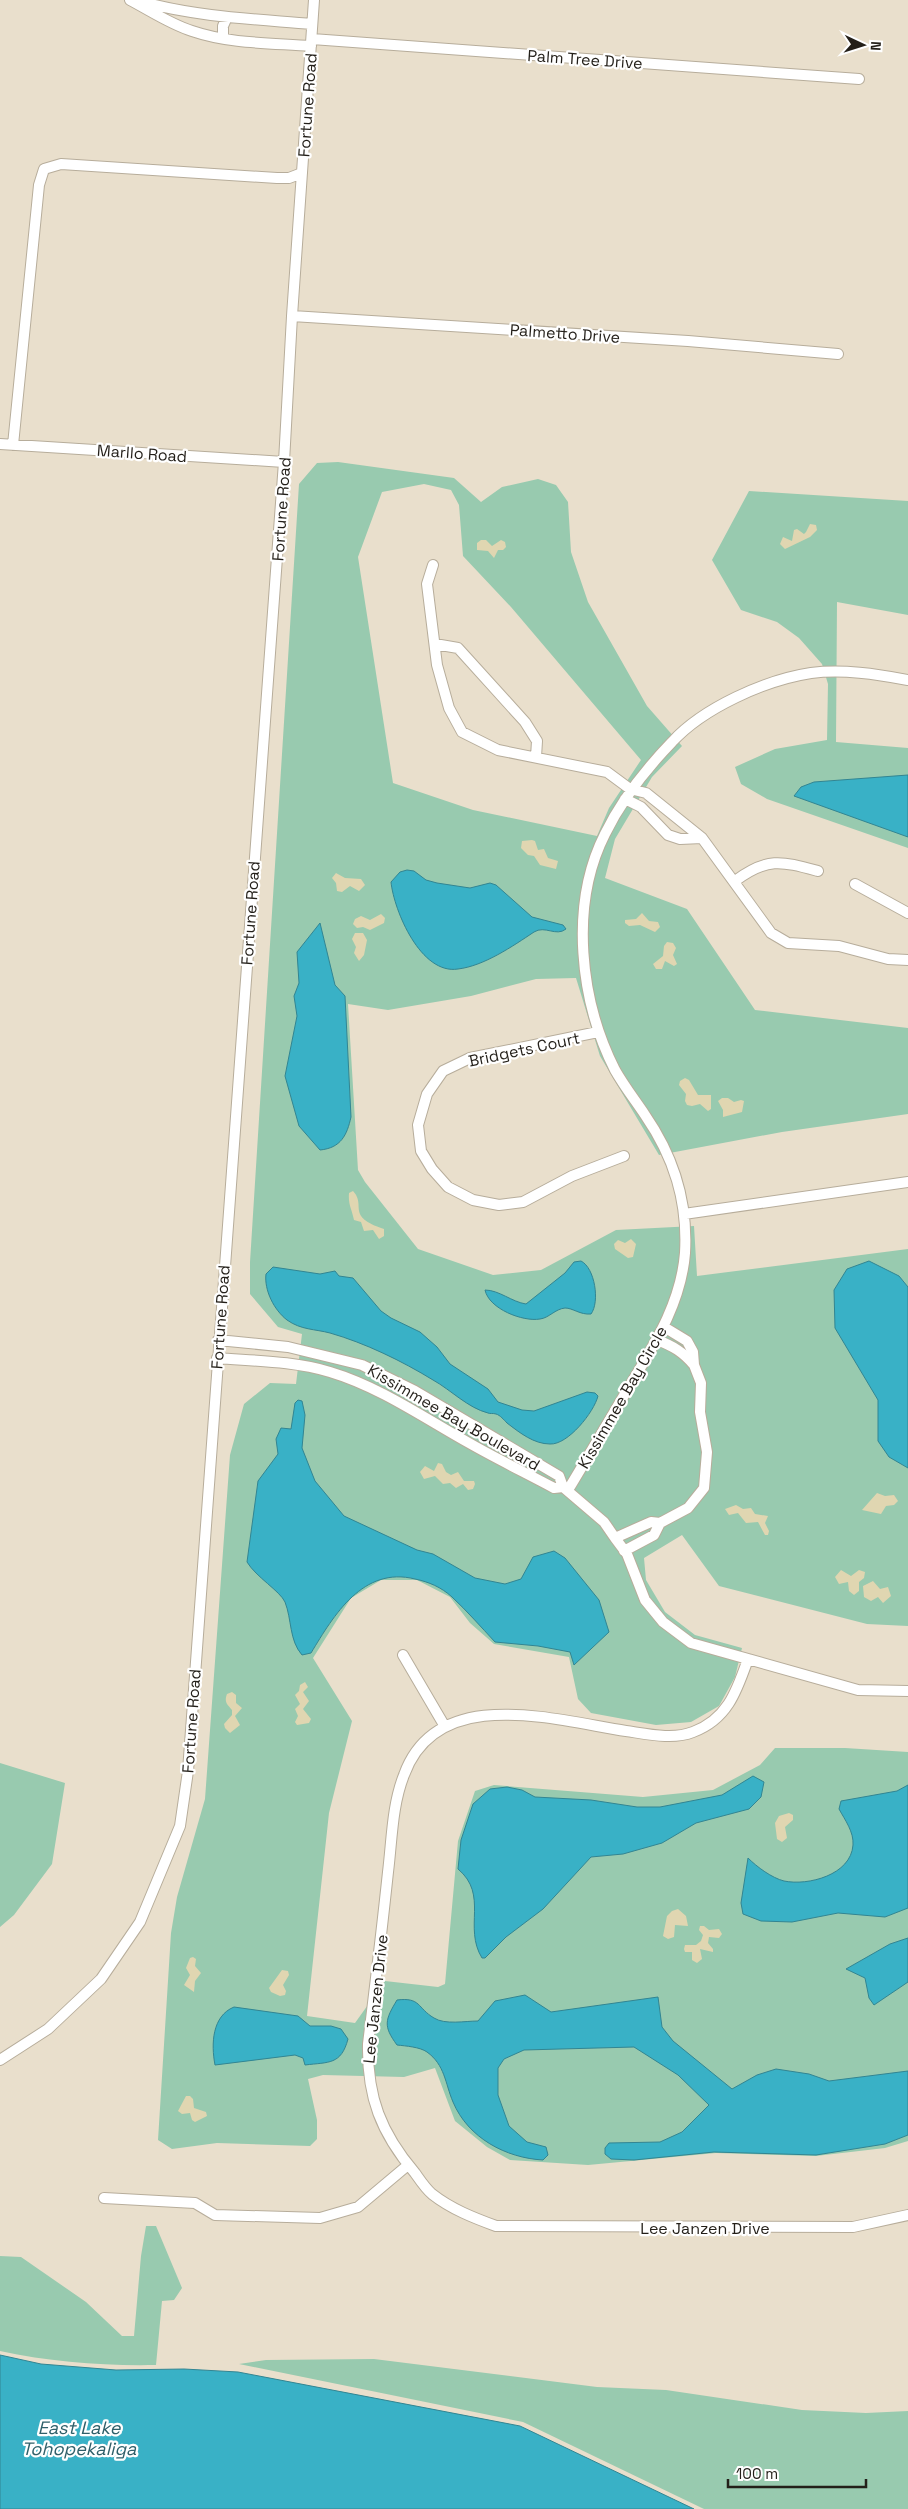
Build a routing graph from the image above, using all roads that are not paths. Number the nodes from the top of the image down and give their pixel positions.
1 (130, 0) edge
2 (135, 0) edge
3 (314, 0) edge
4 (227, 17) junction
5 (312, 24) junction
6 (223, 38) junction
7 (311, 43) junction
8 (859, 79) dead end
9 (302, 173) junction
10 (292, 316) junction
11 (838, 354) dead end
12 (0, 444) edge
13 (13, 445) junction
14 (284, 462) junction
15 (433, 566) dead end
16 (435, 644) junction
17 (908, 680) edge
18 (536, 757) junction
19 (630, 790) junction
20 (625, 799) junction
21 (702, 838) junction
22 (818, 871) dead end
23 (735, 881) junction
24 (855, 884) dead end
25 (908, 913) edge
26 (908, 960) edge
27 (598, 1032) junction
28 (624, 1156) dead end
29 (908, 1182) edge
30 (684, 1214) junction
31 (664, 1327) junction
32 (218, 1340) junction
33 (657, 1340) junction
34 (286, 1347) junction
35 (217, 1358) junction
36 (284, 1364) junction
37 (694, 1365) junction
38 (441, 1407) junction
39 (433, 1422) junction
40 (566, 1488) junction
41 (660, 1523) junction
42 (616, 1538) junction
43 (624, 1551) junction
44 (403, 1655) dead end
45 (748, 1659) junction
46 (908, 1692) edge
47 (444, 1725) junction
48 (0, 2060) edge
49 (408, 2165) junction
50 (104, 2198) dead end
51 (908, 2215) edge

1 - 6 street, Palm Tree Drive
2 - 4 street
3 - 5 street, Fortune Road
4 - 5 street
4 - 6 street
5 - 7 street, Fortune Road
6 - 7 street, Palm Tree Drive
7 - 8 street, Palm Tree Drive
7 - 9 street, Fortune Road
9 - 10 street, Fortune Road
9 - 13 street
10 - 11 street, Palmetto Drive
10 - 14 street, Fortune Road
12 - 13 street, Marllo Road
13 - 14 street, Marllo Road
14 - 32 street, Fortune Road
15 - 16 street
16 - 18 street
16 - 18 street
17 - 19 street, Kissimmee Bay Circle
18 - 19 street
19 - 20 street, Kissimmee Bay Circle
19 - 21 street
20 - 21 street
20 - 27 street, Kissimmee Bay Circle
21 - 23 street
22 - 23 street
23 - 26 street
24 - 25 street
27 - 28 street, Bridgets Court
27 - 30 street, Kissimmee Bay Circle
29 - 30 street
30 - 31 street, Kissimmee Bay Circle
31 - 33 street, Kissimmee Bay Circle
31 - 37 street
32 - 34 street, Kissimmee Bay Boulevard
32 - 35 street, Fortune Road
33 - 37 street
33 - 40 street, Kissimmee Bay Circle
34 - 36 street
34 - 38 street, Kissimmee Bay Boulevard
35 - 36 street, Kissimmee Bay Boulevard
35 - 48 street, Fortune Road
36 - 39 street, Kissimmee Bay Boulevard
37 - 41 street
38 - 39 street
38 - 40 street, Kissimmee Bay Boulevard
39 - 40 street, Kissimmee Bay Boulevard
40 - 42 street
41 - 42 street
41 - 43 street
42 - 43 street
43 - 45 street
44 - 47 street
45 - 46 street
45 - 47 street, Lee Janzen Drive
47 - 49 street, Lee Janzen Drive
49 - 50 street
49 - 51 street, Lee Janzen Drive

